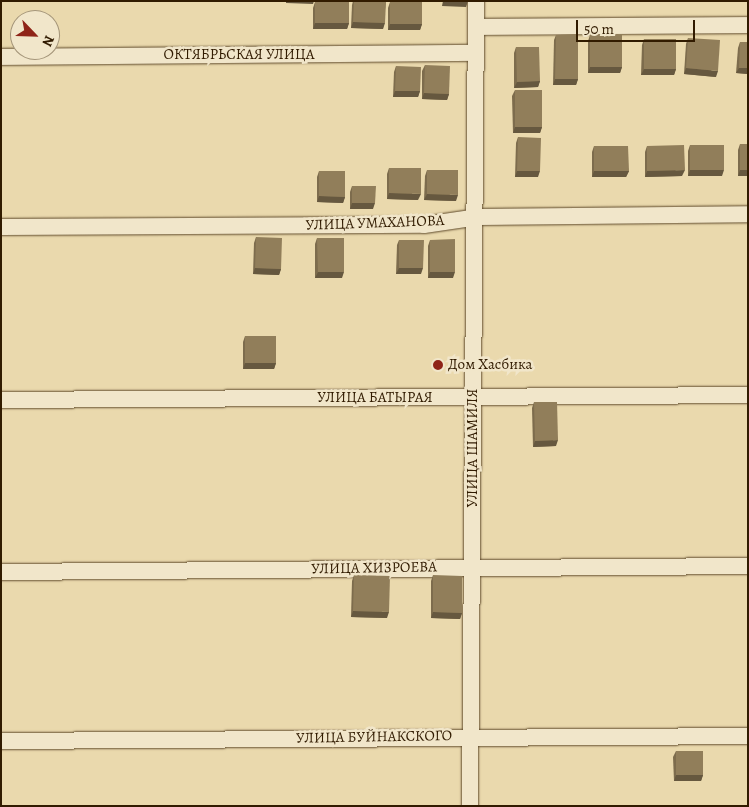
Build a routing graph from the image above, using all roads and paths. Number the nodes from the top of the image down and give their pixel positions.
1 (476, 1) edge
2 (748, 25) edge
3 (477, 27) junction
4 (476, 53) junction
5 (1, 57) edge
6 (748, 214) edge
7 (478, 217) junction
8 (1, 227) edge
9 (748, 395) edge
10 (472, 397) junction
11 (1, 400) edge
12 (748, 566) edge
13 (473, 567) junction
14 (1, 572) edge
15 (471, 736) junction
16 (748, 736) edge
17 (1, 741) edge
18 (470, 806) edge

1 - 3 street, УЛИЦА ШАМИЛЯ
2 - 3 street
3 - 4 street, УЛИЦА ШАМИЛЯ
4 - 5 street, ОКТЯБРЬСКАЯ УЛИЦА
4 - 7 street, УЛИЦА ШАМИЛЯ
6 - 7 street, УЛИЦА УМАХАНОВА
7 - 8 street, УЛИЦА УМАХАНОВА
7 - 10 street, УЛИЦА ШАМИЛЯ
9 - 10 street, УЛИЦА БАТЫРАЯ
10 - 11 street, УЛИЦА БАТЫРАЯ
10 - 13 street, УЛИЦА ШАМИЛЯ
12 - 13 street, УЛИЦА ХИЗРОЕВА
13 - 14 street, УЛИЦА ХИЗРОЕВА
13 - 15 street, УЛИЦА ШАМИЛЯ
15 - 16 street, УЛИЦА БУЙНАКСКОГО
15 - 17 street, УЛИЦА БУЙНАКСКОГО
15 - 18 street, УЛИЦА ШАМИЛЯ

